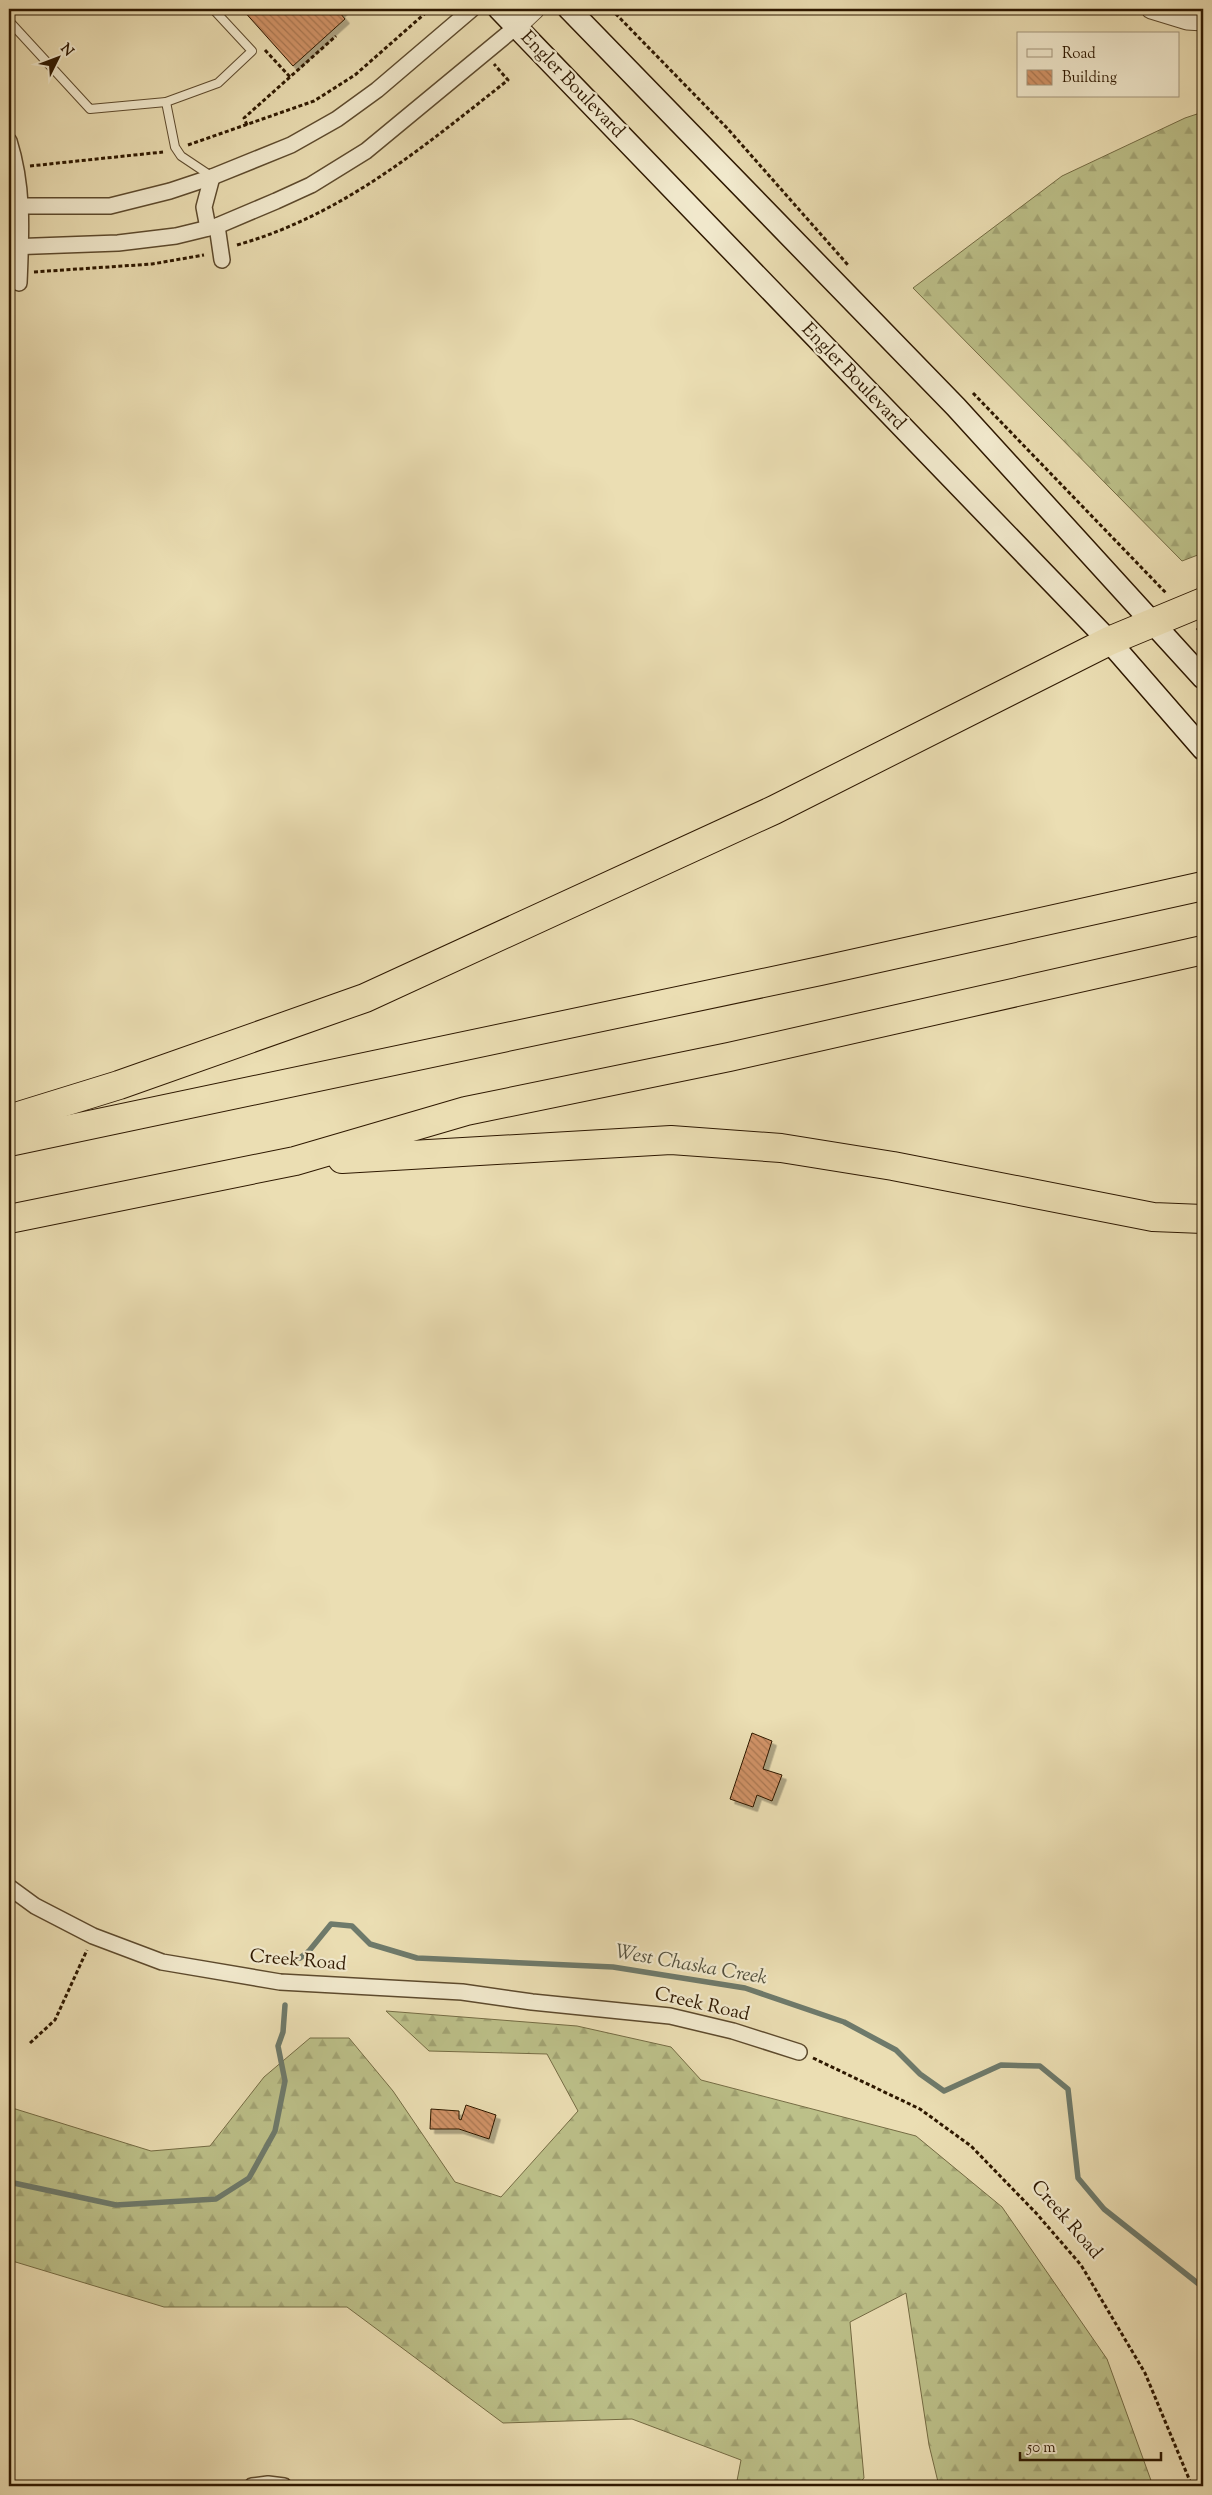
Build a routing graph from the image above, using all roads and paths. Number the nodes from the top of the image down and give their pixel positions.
1 (430, 9) edge
2 (472, 9) edge
3 (499, 9) edge
4 (535, 9) edge
5 (568, 9) edge
6 (611, 9) edge
7 (1151, 9) edge
8 (217, 10) edge
9 (9, 21) edge
10 (1203, 21) edge
11 (516, 27) junction
12 (336, 36) dead end
13 (500, 70) dead end
14 (166, 102) junction
15 (247, 125) junction
16 (9, 141) edge
17 (186, 146) dead end
18 (169, 152) dead end
19 (45, 165) dead end
20 (212, 177) junction
21 (15, 206) edge
22 (213, 227) junction
23 (14, 246) edge
24 (234, 246) dead end
25 (208, 254) dead end
26 (222, 260) dead end
27 (849, 266) dead end
28 (34, 272) dead end
29 (19, 283) dead end
30 (971, 391) dead end
31 (1162, 588) dead end
32 (1203, 602) edge
33 (1152, 623) junction
34 (1198, 629) dead end
35 (1203, 635) edge
36 (1109, 642) junction
37 (1203, 678) edge
38 (1203, 749) edge
39 (1203, 886) edge
40 (1203, 950) edge
41 (9, 1119) edge
42 (9, 1142) edge
43 (295, 1161) junction
44 (9, 1219) edge
45 (1203, 1219) edge
46 (9, 1886) edge
47 (93, 1936) junction
48 (30, 2043) dead end
49 (799, 2052) joint
50 (252, 2486) edge
51 (284, 2486) edge
52 (1192, 2486) edge

1 - 15 path
2 - 20 street
3 - 11 main road, Engler Boulevard
4 - 11 street
5 - 33 main road
6 - 27 path
7 - 10 street
8 - 14 lane
9 - 14 lane
11 - 22 street
11 - 36 main road, Engler Boulevard
12 - 15 path
13 - 24 path
14 - 20 lane
15 - 17 path
16 - 21 street
18 - 19 path
20 - 21 street
20 - 22 street
21 - 23 street
22 - 23 street
22 - 26 street
23 - 29 street
25 - 28 path
30 - 31 path
32 - 33 highway
33 - 36 highway
33 - 37 main road
34 - 35 path
36 - 38 main road, Engler Boulevard
36 - 41 highway
39 - 42 highway
40 - 43 highway
43 - 44 highway
43 - 45 highway
46 - 47 street, Creek Road
47 - 48 path
47 - 49 street, Creek Road
49 - 52 path, Creek Road
50 - 51 street

